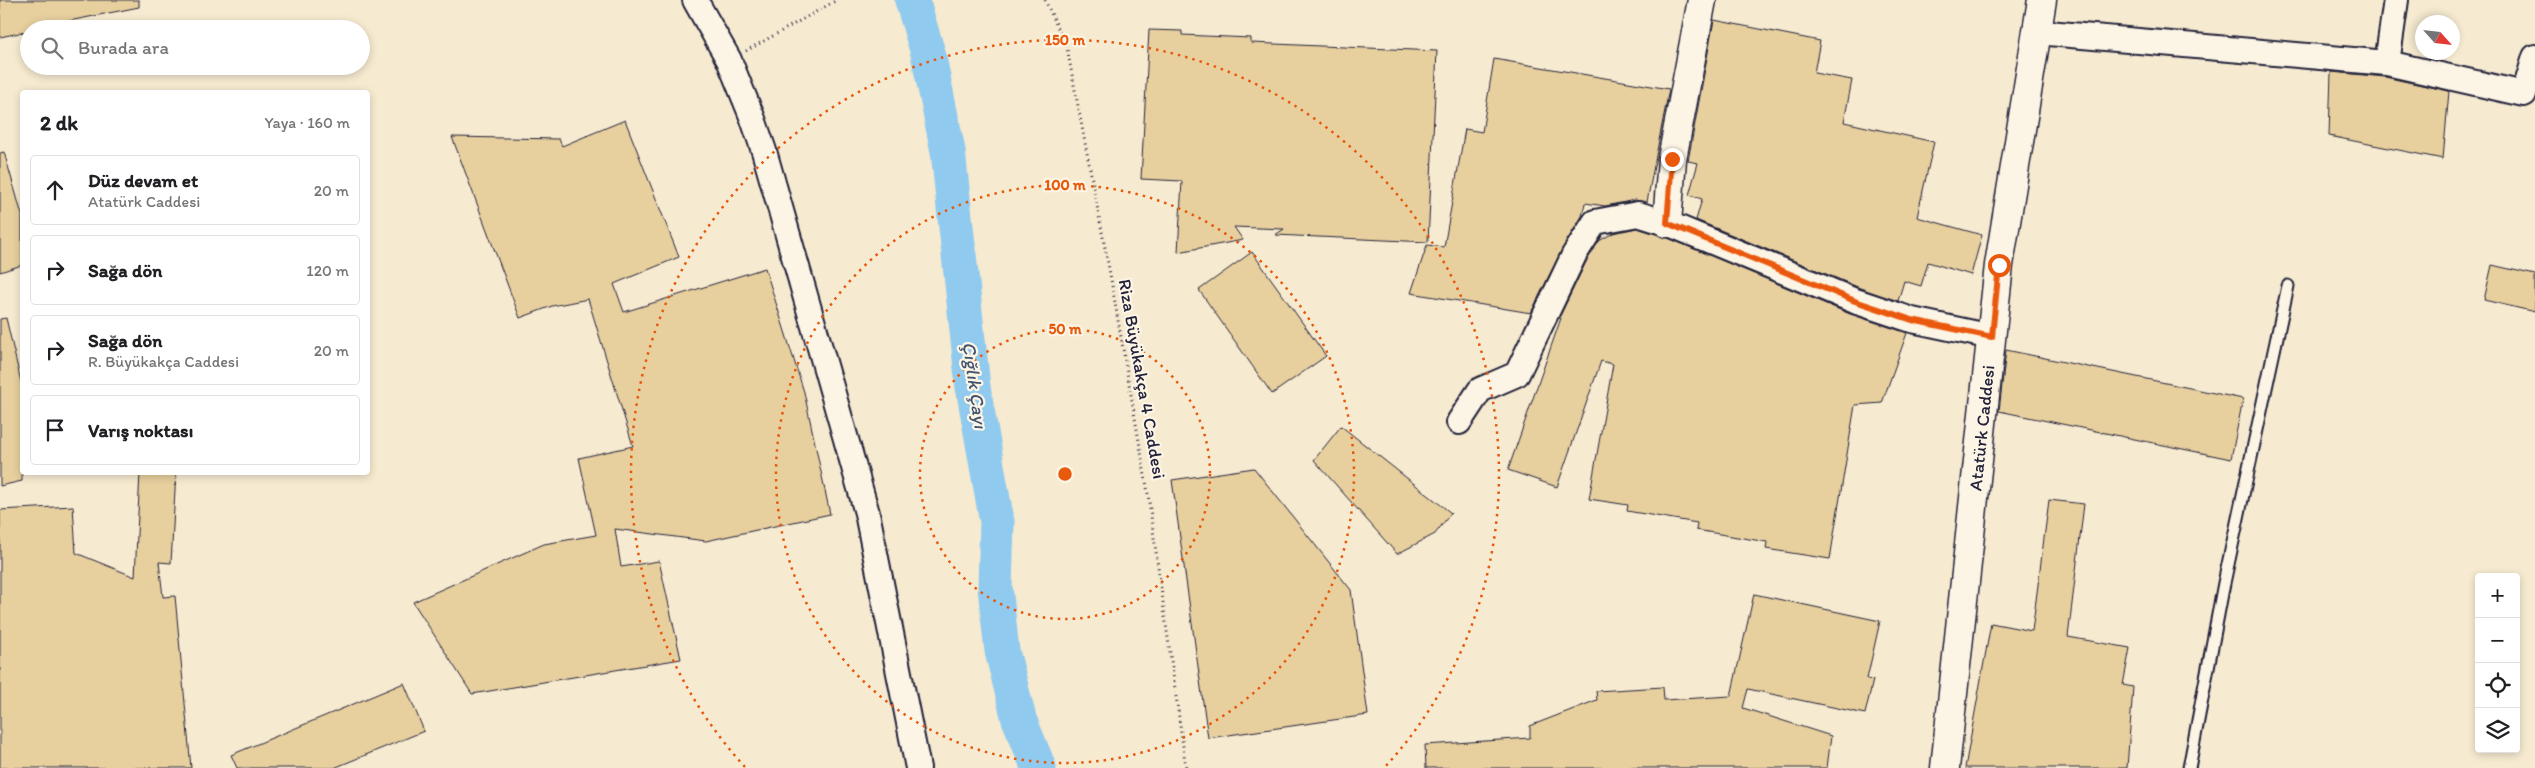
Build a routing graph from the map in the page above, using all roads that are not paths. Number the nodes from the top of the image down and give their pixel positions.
1 (695, 0) edge
2 (1702, 0) edge
3 (2042, 0) edge
4 (2396, 0) edge
5 (2037, 32) junction
6 (2535, 57) edge
7 (2387, 63) junction
8 (1667, 223) junction
9 (2288, 286) dead end
10 (1992, 337) junction
11 (1459, 422) dead end
12 (918, 768) edge
13 (1945, 768) edge
14 (2190, 768) edge

1 - 12 street
2 - 8 street
3 - 5 street, Atatürk Caddesi
4 - 7 street
5 - 7 street
5 - 10 street, Atatürk Caddesi
6 - 7 street
8 - 10 street
8 - 11 street
9 - 14 lane
10 - 13 street, Atatürk Caddesi

